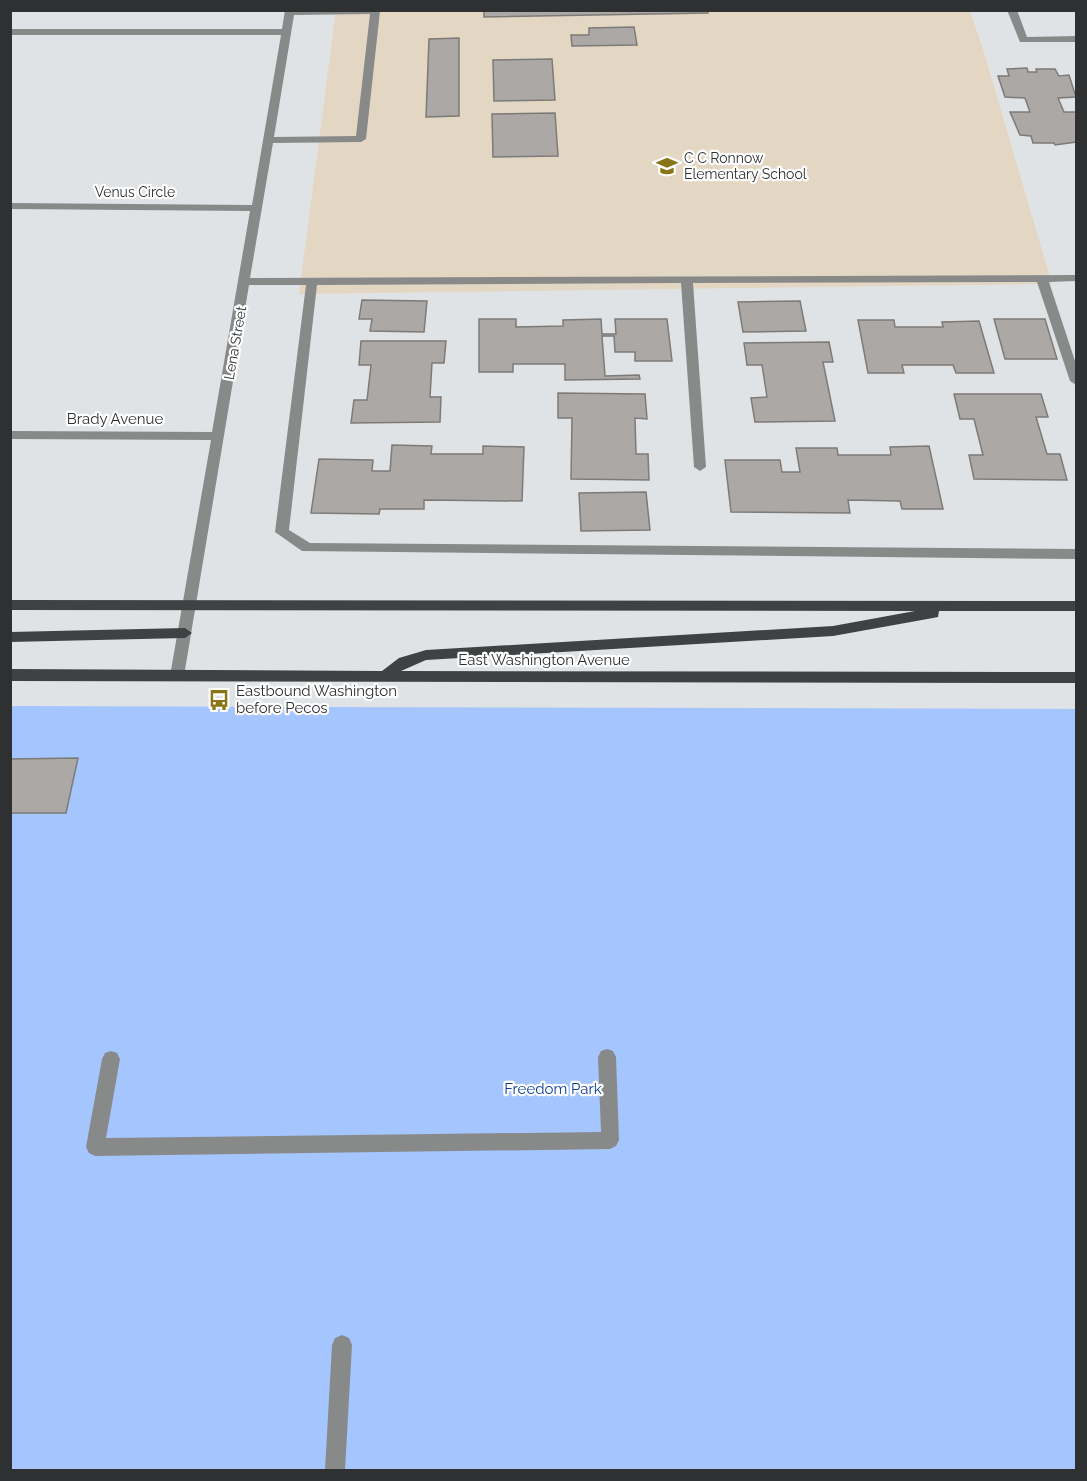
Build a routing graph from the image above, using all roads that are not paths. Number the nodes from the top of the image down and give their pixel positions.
1 (1012, 10) edge
2 (290, 11) edge
3 (10, 32) edge
4 (287, 32) junction
5 (1077, 39) edge
6 (269, 140) junction
7 (11, 206) edge
8 (258, 208) junction
9 (1042, 278) junction
10 (1077, 278) edge
11 (687, 280) junction
12 (246, 282) junction
13 (312, 282) junction
14 (1077, 381) edge
15 (10, 435) edge
16 (219, 436) junction
17 (700, 467) dead end
18 (1077, 554) edge
19 (10, 605) edge
20 (191, 605) junction
21 (974, 606) junction
22 (1077, 606) edge
23 (185, 633) junction
24 (10, 637) edge
25 (10, 675) edge
26 (177, 676) junction
27 (386, 676) junction
28 (1077, 678) edge
29 (607, 1057) dead end
30 (111, 1059) dead end
31 (342, 1345) dead end
32 (335, 1470) edge

1 - 5 street
2 - 4 street, Lena Street
2 - 6 street
3 - 4 street
4 - 6 street, Lena Street
6 - 8 street, Lena Street
7 - 8 street, Venus Circle
8 - 12 street, Lena Street
9 - 10 street
9 - 11 street
9 - 14 street
11 - 13 street
11 - 17 street
12 - 13 street
12 - 16 street, Lena Street
13 - 18 street
15 - 16 street, Brady Avenue
16 - 20 street, Lena Street
19 - 20 main road
20 - 21 main road
20 - 23 street, Lena Street
21 - 22 main road
21 - 27 main road
23 - 24 main road
23 - 26 street, Lena Street
25 - 26 main road, East Washington Avenue
26 - 27 main road, East Washington Avenue
27 - 28 main road, East Washington Avenue
29 - 30 street
31 - 32 street

